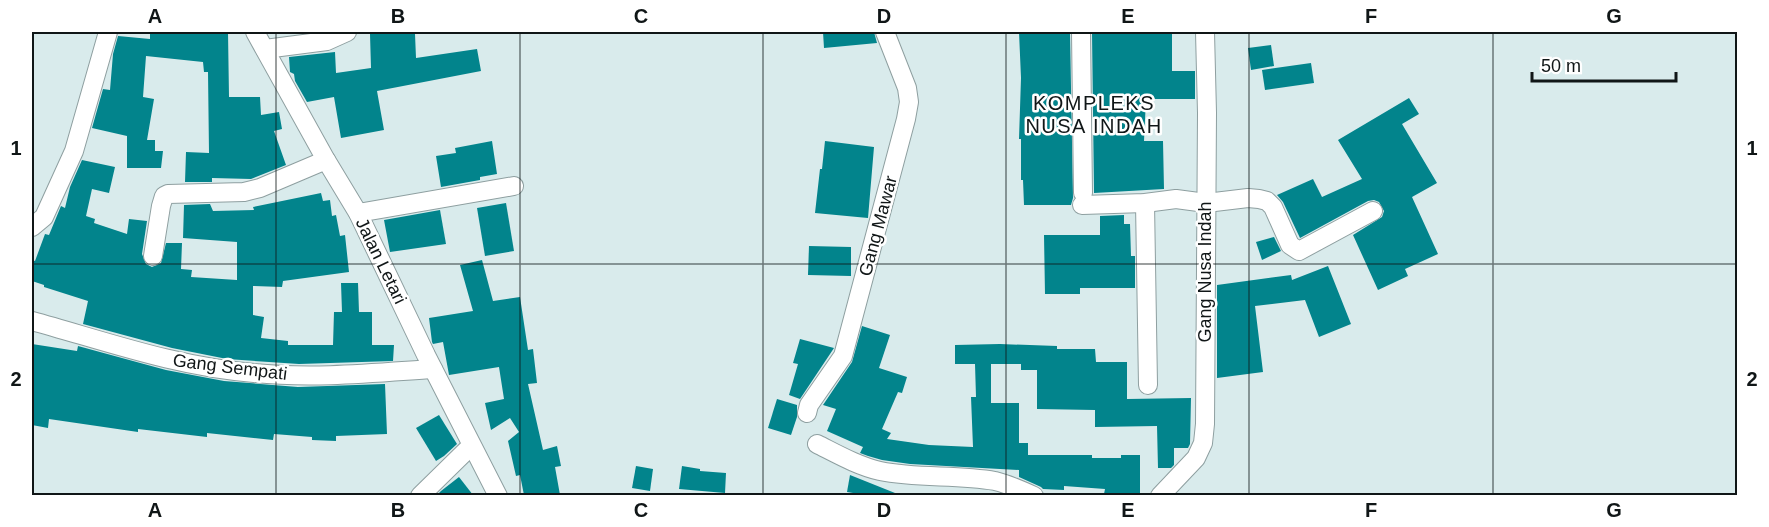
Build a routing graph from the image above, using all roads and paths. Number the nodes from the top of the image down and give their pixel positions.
1 (108, 32) edge
2 (255, 32) edge
3 (347, 32) edge
4 (885, 32) edge
5 (1081, 32) edge
6 (1205, 32) edge
7 (265, 49) junction
8 (326, 160) junction
9 (513, 186) dead end
10 (1145, 203) junction
11 (1206, 203) junction
12 (1373, 211) dead end
13 (358, 213) junction
14 (32, 227) edge
15 (153, 256) dead end
16 (32, 321) edge
17 (433, 369) junction
18 (1148, 385) dead end
19 (807, 413) dead end
20 (816, 444) dead end
21 (471, 446) junction
22 (420, 495) edge
23 (498, 495) edge
24 (1034, 495) edge
25 (1160, 495) edge

1 - 14 street
2 - 7 street, Jalan Letari
3 - 7 street
4 - 19 street, Gang Mawar
5 - 10 street
6 - 11 street, Gang Nusa Indah
7 - 8 street, Jalan Letari
8 - 13 street, Jalan Letari
8 - 15 street
9 - 13 street
10 - 11 street
10 - 18 street
11 - 12 street
11 - 25 street, Gang Nusa Indah
13 - 17 street, Jalan Letari
16 - 17 street, Gang Sempati
17 - 21 street, Jalan Letari
20 - 24 street
21 - 22 street
21 - 23 street, Jalan Letari

